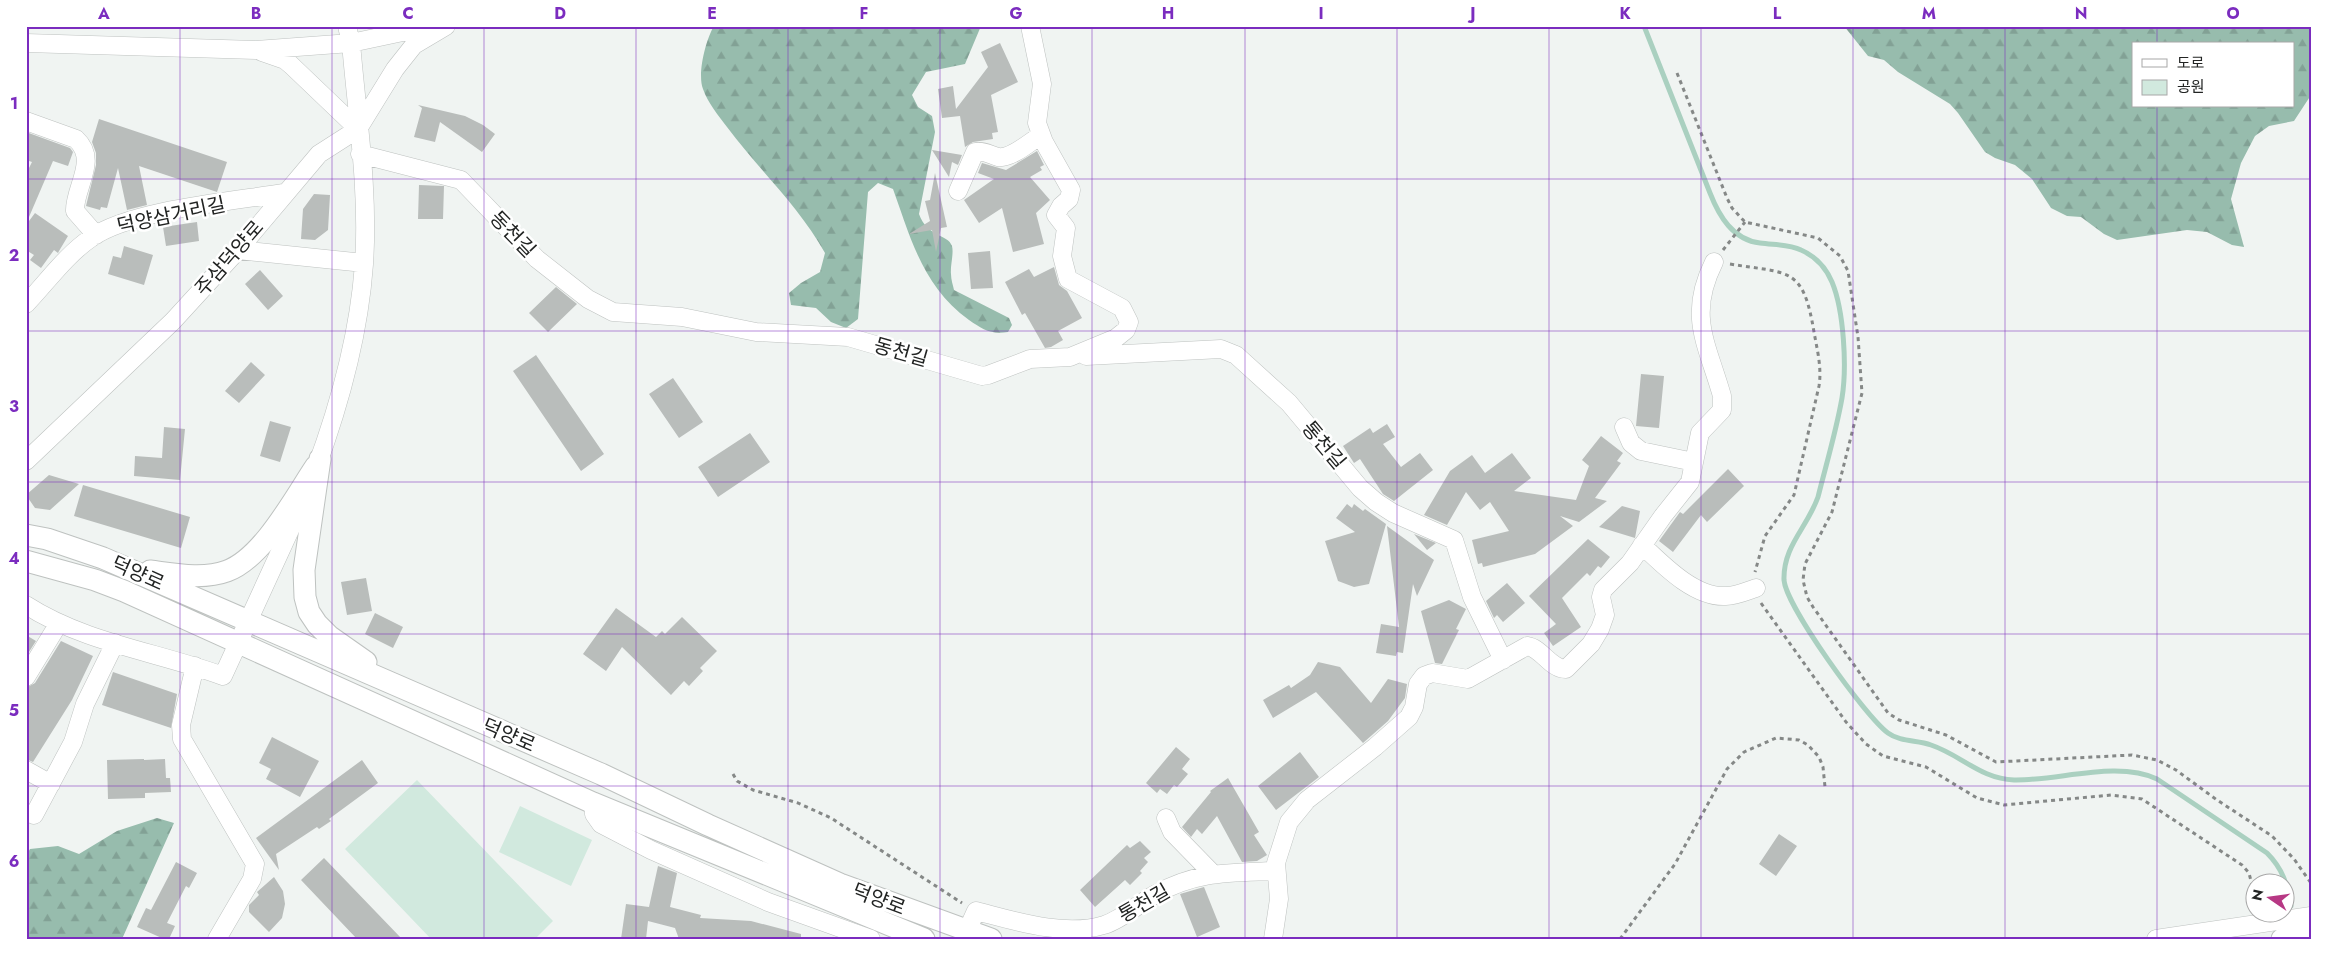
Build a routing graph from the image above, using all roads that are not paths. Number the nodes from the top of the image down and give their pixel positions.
1 (431, 26) edge
2 (446, 26) edge
3 (1030, 26) edge
4 (349, 35) edge
5 (26, 43) edge
6 (256, 50) junction
7 (26, 121) edge
8 (358, 128) junction
9 (1041, 136) junction
10 (360, 154) junction
11 (958, 191) dead end
12 (284, 193) junction
13 (96, 235) junction
14 (238, 250) junction
15 (1717, 258) road end
16 (364, 263) junction
17 (26, 304) edge
18 (1070, 357) junction
19 (1624, 427) dead end
20 (320, 459) junction
21 (26, 460) edge
22 (1694, 462) junction
23 (31, 534) edge
24 (1642, 545) junction
25 (26, 561) edge
26 (129, 568) junction
27 (1756, 588) road end
28 (26, 605) edge
29 (249, 621) junction
30 (59, 623) junction
31 (239, 642) junction
32 (115, 643) junction
33 (1502, 660) junction
34 (195, 666) junction
35 (26, 677) edge
36 (407, 690) junction
37 (26, 770) edge
38 (601, 774) junction
39 (51, 784) junction
40 (593, 803) junction
41 (34, 815) dead end
42 (1166, 818) dead end
43 (1275, 871) junction
44 (1213, 874) junction
45 (2311, 916) edge
46 (967, 931) junction
47 (2311, 934) edge
48 (217, 939) edge
49 (871, 939) edge
50 (924, 939) edge
51 (991, 939) edge
52 (1273, 939) edge
53 (2156, 939) edge
54 (2282, 939) edge

1 - 4 street
2 - 8 street
3 - 9 street, 동천길
4 - 6 street
4 - 8 street
5 - 6 street
6 - 8 street
7 - 13 street
8 - 10 street
8 - 12 street, 주삼덕양로
9 - 11 street
9 - 18 street, 동천길
10 - 16 street
10 - 18 street, 동천길
12 - 13 street, 덕양삼거리길
12 - 14 street, 주삼덕양로
13 - 17 street, 덕양삼거리길
14 - 16 street
14 - 21 street, 주삼덕양로
15 - 22 street
16 - 20 street
18 - 33 street, 통천길
19 - 22 street
20 - 26 main road
20 - 29 street
20 - 36 main road
22 - 24 street
23 - 26 main road, 덕양로
24 - 27 street
24 - 33 street
25 - 31 main road, 덕양로
26 - 29 main road, 덕양로
28 - 30 street
29 - 31 street
29 - 36 main road, 덕양로
30 - 32 street
30 - 35 street
31 - 34 street
31 - 40 main road, 덕양로
32 - 34 street
32 - 39 street
33 - 43 street
34 - 48 street
36 - 38 main road, 덕양로
37 - 39 street
38 - 40 main road
38 - 46 main road, 덕양로
39 - 41 street
40 - 49 street, 덕양로
40 - 50 main road, 덕양로
42 - 44 street
43 - 44 street, 통천길
43 - 52 street
44 - 46 street, 통천길
45 - 53 street
46 - 51 main road, 덕양로
47 - 54 main road

